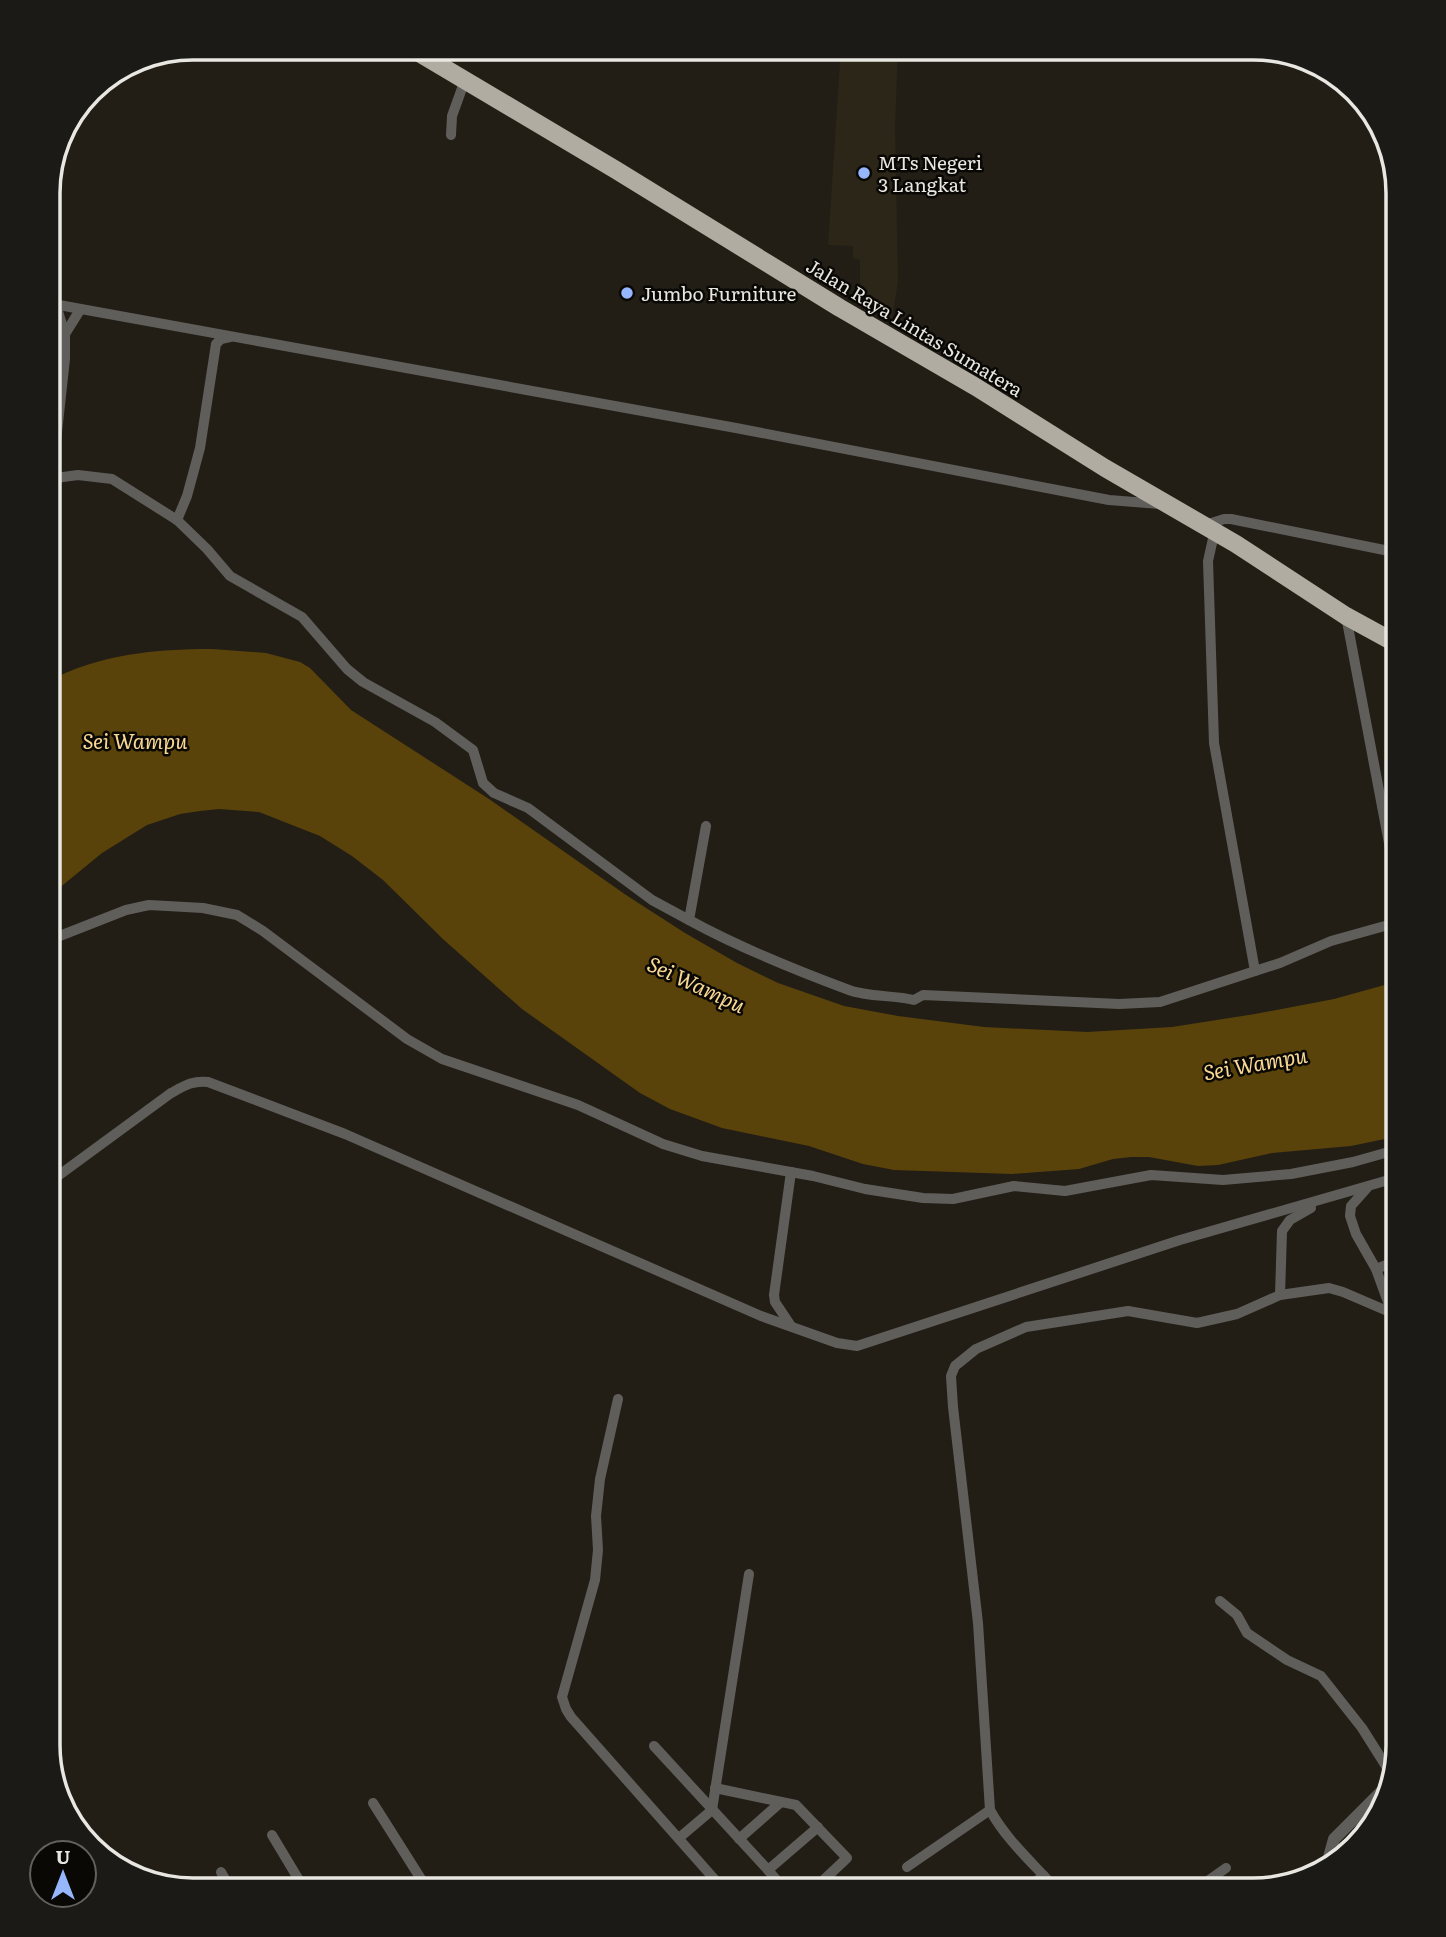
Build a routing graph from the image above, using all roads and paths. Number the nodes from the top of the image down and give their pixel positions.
1 (431, 60) edge
2 (465, 80) junction
3 (451, 135) dead end
4 (60, 306) edge
5 (80, 310) junction
6 (60, 322) edge
7 (65, 334) junction
8 (233, 337) junction
9 (60, 399) edge
10 (60, 478) edge
11 (1167, 505) junction
12 (177, 520) junction
13 (1208, 530) junction
14 (1386, 550) edge
15 (1346, 616) junction
16 (1386, 638) edge
17 (706, 826) dead end
18 (1386, 827) edge
19 (689, 920) junction
20 (1386, 926) edge
21 (60, 936) edge
22 (1255, 971) junction
23 (1386, 1153) edge
24 (791, 1172) junction
25 (60, 1174) edge
26 (1386, 1181) edge
27 (1368, 1186) junction
28 (1325, 1200) junction
29 (1386, 1265) edge
30 (1376, 1269) junction
31 (1280, 1294) junction
32 (1386, 1296) edge
33 (1386, 1310) edge
34 (791, 1326) junction
35 (618, 1399) dead end
36 (749, 1574) dead end
37 (1220, 1601) dead end
38 (654, 1746) dead end
39 (1385, 1764) edge
40 (715, 1788) junction
41 (1375, 1798) edge
42 (781, 1802) junction
43 (373, 1803) dead end
44 (712, 1810) junction
45 (990, 1810) junction
46 (818, 1828) junction
47 (272, 1835) dead end
48 (679, 1838) junction
49 (739, 1839) junction
50 (1330, 1854) edge
51 (908, 1867) dead end
52 (1226, 1868) dead end
53 (768, 1870) junction
54 (221, 1872) dead end
55 (1044, 1876) joint
56 (224, 1878) edge
57 (298, 1878) edge
58 (420, 1878) edge
59 (714, 1878) edge
60 (775, 1878) edge
61 (826, 1878) edge
62 (1041, 1878) edge
63 (1212, 1878) edge

1 - 2 highway, Jalan Raya Lintas Sumatera
2 - 3 street
2 - 11 highway, Jalan Raya Lintas Sumatera
4 - 5 street
5 - 7 street
5 - 8 street
6 - 7 street
7 - 9 street
8 - 11 street
8 - 12 street
10 - 12 street
11 - 13 highway, Jalan Raya Lintas Sumatera
12 - 19 street
13 - 14 street
13 - 15 highway, Jalan Raya Lintas Sumatera
13 - 22 street
15 - 16 highway, Jalan Raya Lintas Sumatera
15 - 18 street
17 - 19 street
19 - 22 street
20 - 22 street
21 - 24 street
23 - 24 street
24 - 34 street
25 - 34 street
26 - 27 street
27 - 28 street
27 - 30 street
28 - 31 street
28 - 34 street
29 - 30 street
30 - 32 street
31 - 33 street
31 - 45 street
35 - 48 street
36 - 40 street
37 - 39 street
38 - 44 street
40 - 42 street
40 - 44 street
41 - 50 street
42 - 46 street
42 - 49 street
43 - 58 street
44 - 48 street
44 - 49 street
45 - 51 street
45 - 55 street
46 - 53 street
46 - 61 street
47 - 57 street
48 - 59 street
49 - 53 street
52 - 63 street
53 - 60 street
54 - 56 street
55 - 62 street

